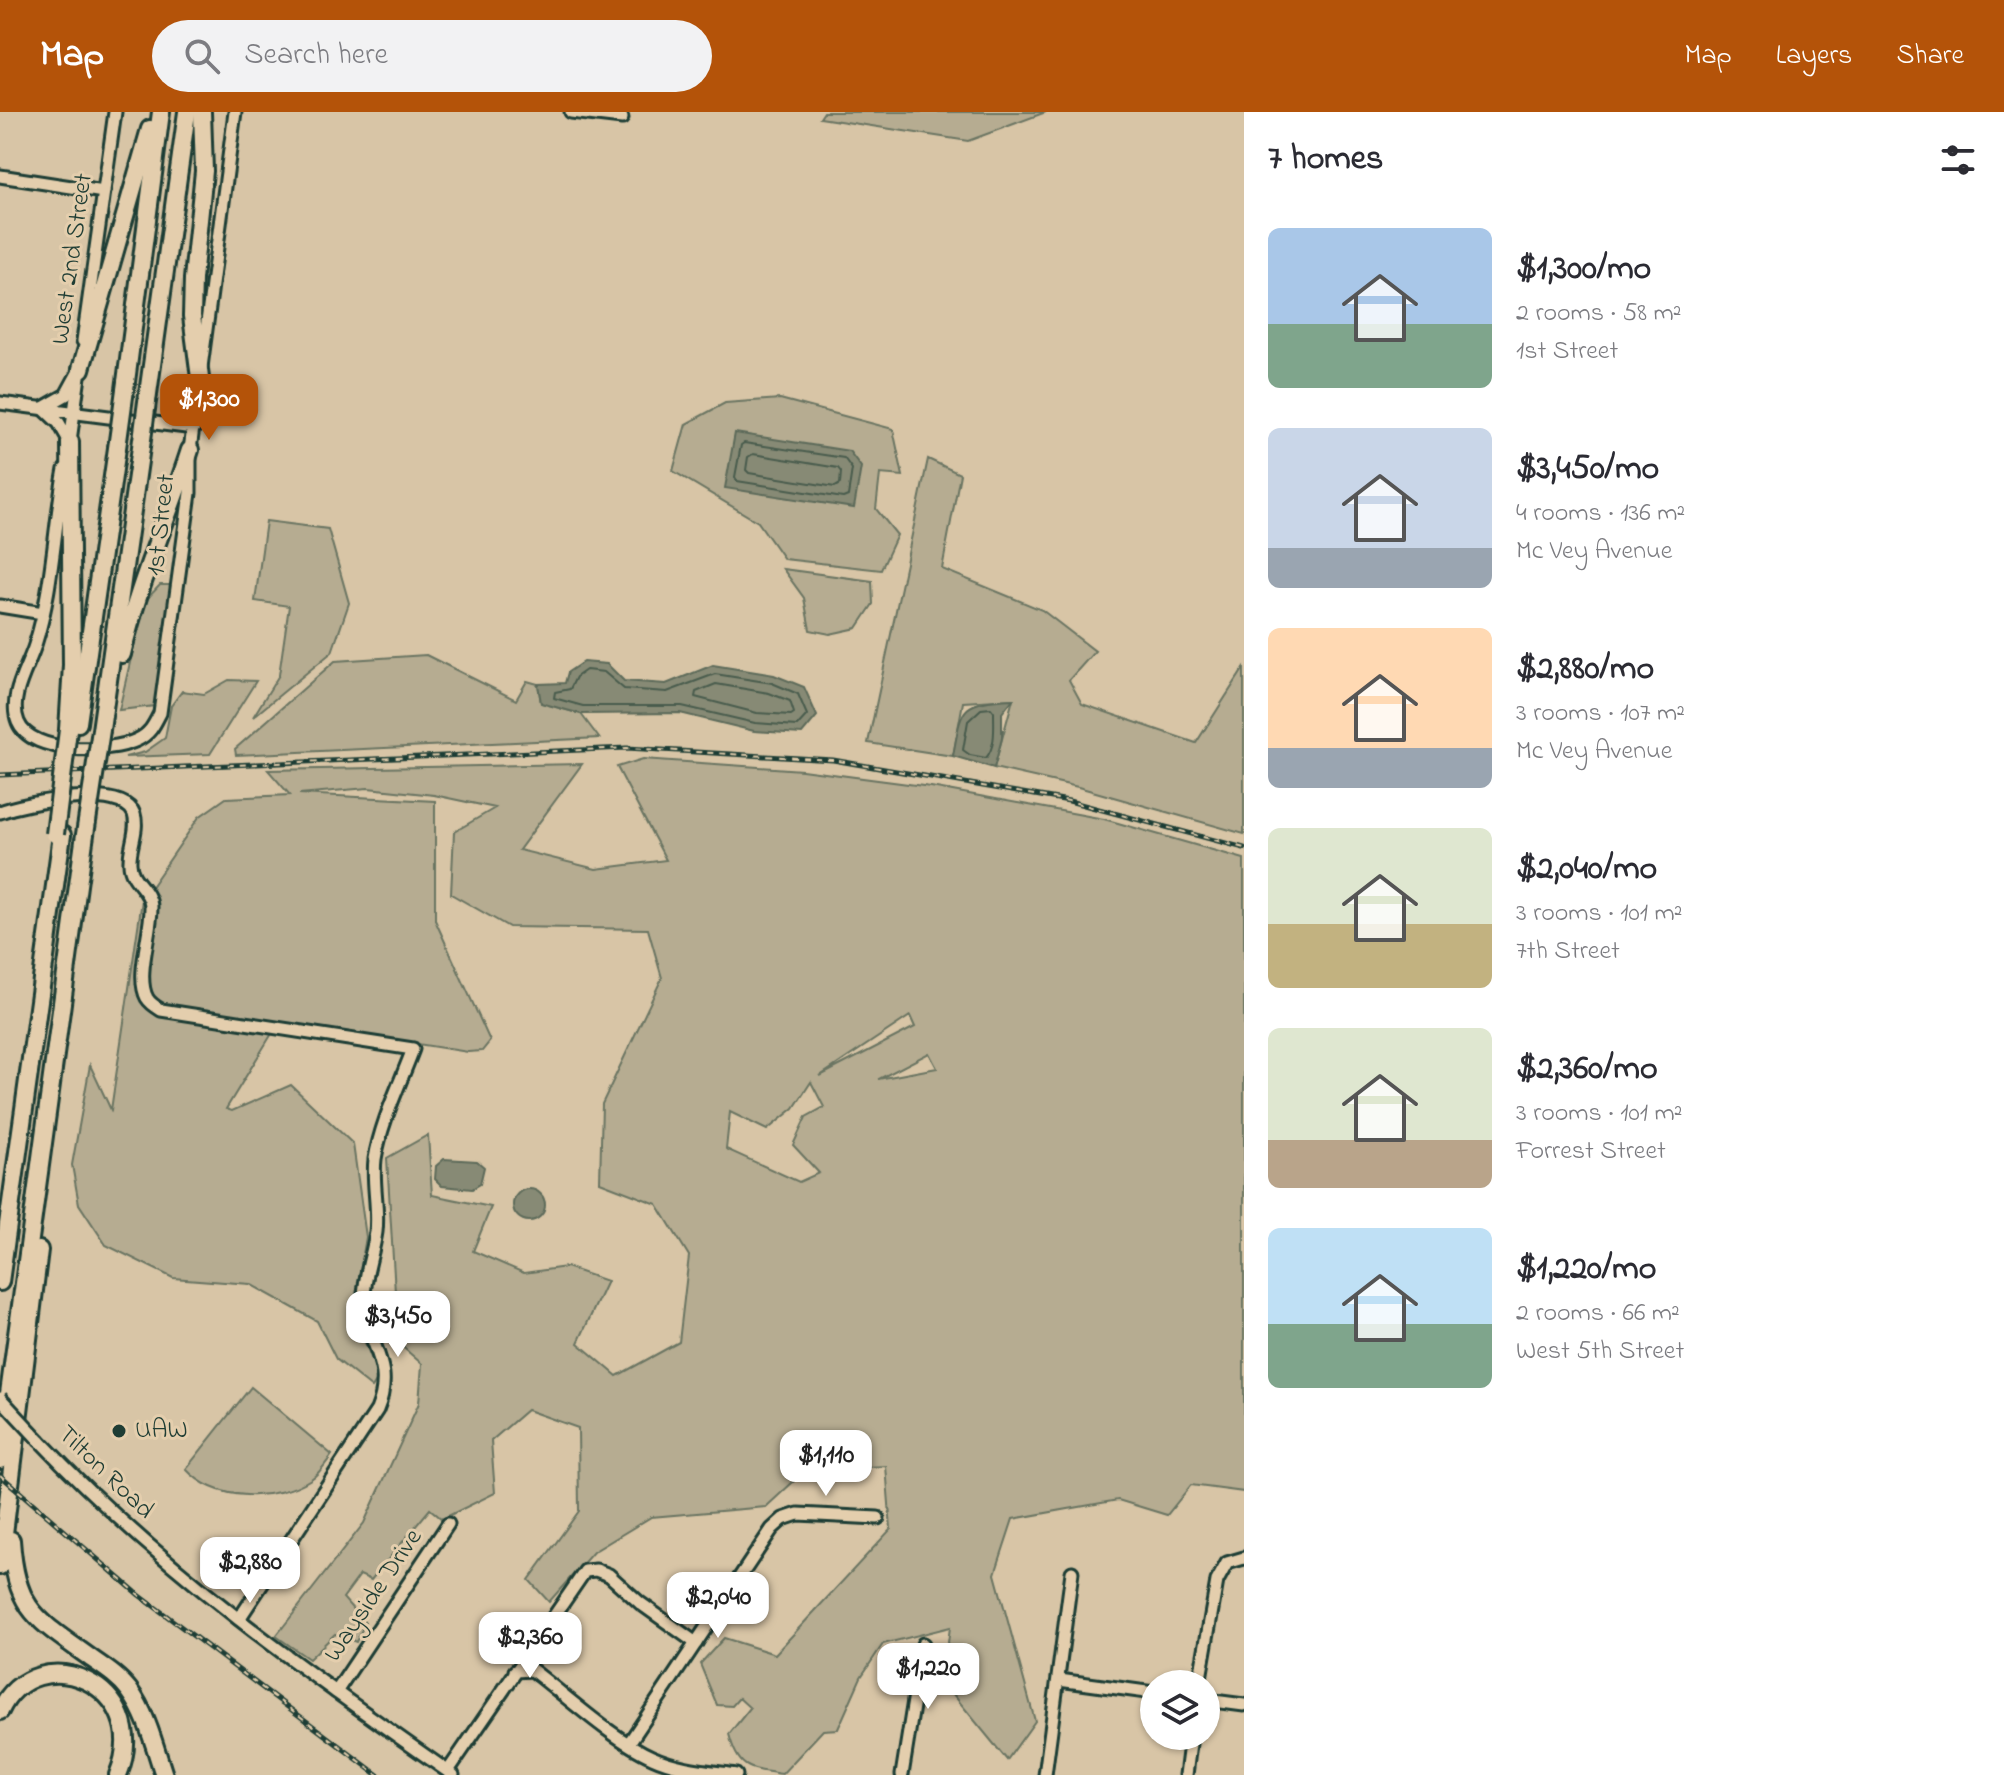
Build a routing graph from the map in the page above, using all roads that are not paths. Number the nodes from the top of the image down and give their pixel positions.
1 (115, 112) edge
2 (154, 112) edge
3 (161, 112) edge
4 (187, 112) edge
5 (202, 112) edge
6 (235, 112) edge
7 (571, 112) edge
8 (622, 118) dead end
9 (0, 176) edge
10 (104, 192) junction
11 (81, 369) junction
12 (200, 378) junction
13 (0, 403) edge
14 (43, 408) junction
15 (75, 411) junction
16 (194, 428) junction
17 (70, 442) junction
18 (190, 450) junction
19 (0, 606) edge
20 (43, 613) junction
21 (103, 721) junction
22 (72, 730) junction
23 (29, 737) joint
24 (0, 812) edge
25 (62, 1011) junction
26 (22, 1121) junction
27 (0, 1218) edge
28 (0, 1282) edge
29 (0, 1398) edge
30 (0, 1460) edge
31 (9, 1508) junction
32 (878, 1518) dead end
33 (448, 1524) dead end
34 (1244, 1558) edge
35 (0, 1566) edge
36 (1072, 1572) dead end
37 (239, 1619) junction
38 (696, 1643) junction
39 (923, 1644) dead end
40 (1201, 1670) edge
41 (515, 1671) junction
42 (1059, 1680) junction
43 (1140, 1691) edge
44 (336, 1692) junction
45 (1220, 1702) edge
46 (1244, 1705) edge
47 (0, 1711) edge
48 (629, 1743) junction
49 (1189, 1750) edge
50 (450, 1773) edge
51 (118, 1775) edge
52 (164, 1775) edge
53 (736, 1775) edge
54 (902, 1775) edge
55 (1045, 1775) edge
56 (1186, 1775) edge

1 - 10 street, West 2nd Street
2 - 11 highway
3 - 22 highway, bridge
4 - 21 highway, bridge
5 - 12 highway
6 - 12 street, 1st Street
7 - 8 street
9 - 10 street
10 - 11 street, West 2nd Street
11 - 14 street
11 - 15 street, West 2nd Street
12 - 16 street, 1st Street
13 - 14 street
14 - 15 street
14 - 17 street
15 - 16 street
15 - 17 street, West 2nd Street
16 - 18 street, 1st Street
17 - 20 street, West 2nd Street
17 - 22 highway
18 - 21 highway
18 - 23 street, 1st Street
19 - 20 street
20 - 23 street, West 2nd Street
21 - 25 highway, bridge
22 - 26 highway
24 - 37 street
25 - 30 highway
25 - 31 highway
26 - 27 highway
26 - 28 highway
29 - 37 street, Tilton Road, bridge
31 - 35 highway
31 - 52 highway
32 - 38 street
33 - 44 street, Wayside Drive
34 - 40 street
36 - 42 street
37 - 44 street, Tilton Road
38 - 41 street
38 - 48 street
39 - 54 street
41 - 48 street
41 - 50 street
42 - 43 street
42 - 55 street
44 - 50 street, Tilton Road
45 - 46 street
47 - 51 highway
48 - 53 street
49 - 56 street

